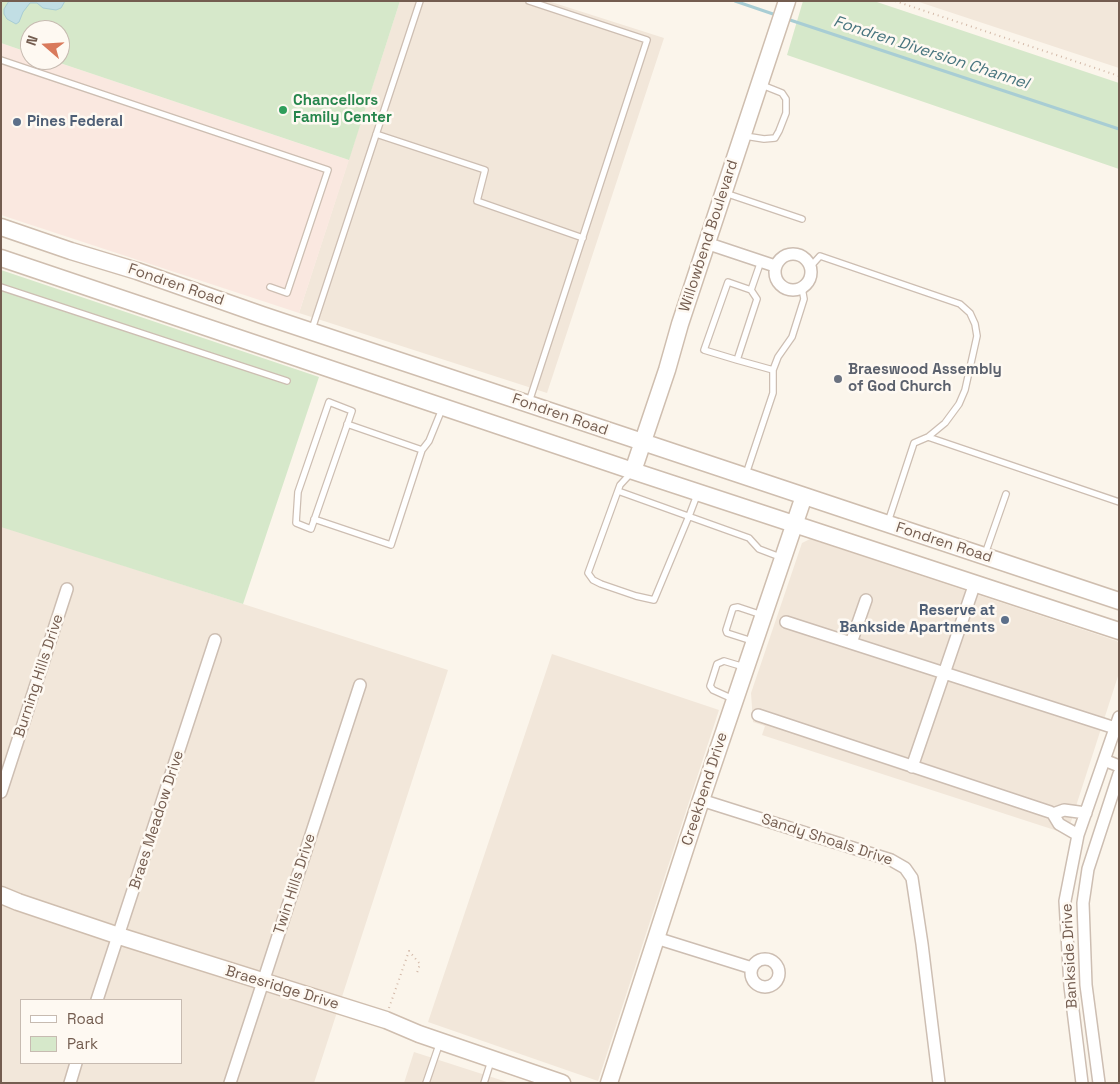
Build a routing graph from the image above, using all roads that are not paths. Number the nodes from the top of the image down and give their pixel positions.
1 (420, 1) edge
2 (529, 1) edge
3 (788, 1) edge
4 (1, 60) edge
5 (760, 84) junction
6 (376, 134) junction
7 (743, 136) junction
8 (723, 193) junction
9 (802, 219) dead end
10 (1, 228) edge
11 (583, 238) junction
12 (706, 243) junction
13 (71, 252) junction
14 (1, 258) edge
15 (761, 260) junction
16 (775, 266) junction
17 (810, 266) junction
18 (63, 279) junction
19 (1, 287) edge
20 (270, 287) dead end
21 (802, 288) junction
22 (751, 290) junction
23 (262, 315) junction
24 (311, 331) junction
25 (252, 342) junction
26 (737, 360) junction
27 (419, 368) junction
28 (773, 370) junction
29 (287, 381) dead end
30 (410, 394) junction
31 (528, 404) junction
32 (444, 406) junction
33 (347, 424) junction
34 (928, 437) junction
35 (643, 443) junction
36 (422, 450) junction
37 (633, 471) junction
38 (745, 476) junction
39 (618, 491) junction
40 (698, 492) junction
41 (1006, 494) dead end
42 (804, 496) junction
43 (1119, 502) edge
44 (689, 516) junction
45 (314, 519) junction
46 (794, 523) junction
47 (888, 524) junction
48 (985, 556) junction
49 (782, 558) junction
50 (975, 583) junction
51 (67, 589) dead end
52 (866, 600) dead end
53 (1119, 601) edge
54 (763, 615) junction
55 (786, 622) dead end
56 (1119, 631) edge
57 (215, 640) dead end
58 (754, 642) junction
59 (851, 643) junction
60 (746, 668) junction
61 (944, 674) junction
62 (360, 685) dead end
63 (735, 700) junction
64 (758, 715) dead end
65 (1117, 723) edge
66 (1104, 760) junction
67 (1119, 766) edge
68 (912, 768) junction
69 (1119, 774) edge
70 (1, 792) edge
71 (701, 800) junction
72 (1051, 813) junction
73 (1086, 813) junction
74 (1078, 835) junction
75 (1, 895) edge
76 (119, 936) junction
77 (656, 938) junction
78 (752, 968) dead end
79 (262, 982) junction
80 (1086, 985) junction
81 (1070, 988) junction
82 (97, 999) edge
83 (440, 1041) junction
84 (492, 1059) junction
85 (76, 1064) edge
86 (544, 1080) edge
87 (70, 1083) edge
88 (230, 1083) edge
89 (426, 1083) edge
90 (484, 1083) edge
91 (562, 1083) edge
92 (609, 1083) edge
93 (939, 1083) edge
94 (1082, 1083) edge
95 (1099, 1083) edge

1 - 6 lane
2 - 11 lane
3 - 5 main road, Willowbend Boulevard
4 - 20 lane
5 - 7 main road, Willowbend Boulevard
5 - 7 lane
6 - 11 lane
6 - 24 lane
7 - 8 main road, Willowbend Boulevard
8 - 9 lane
8 - 12 main road, Willowbend Boulevard
10 - 13 main road, Fondren Road
11 - 31 lane
12 - 15 street
12 - 35 main road, Willowbend Boulevard
13 - 18 main road
13 - 23 main road, Fondren Road
14 - 18 main road, Fondren Road
15 - 16 street
15 - 22 lane
16 - 17 street
16 - 21 street
17 - 21 street
17 - 34 lane
18 - 25 main road, Fondren Road
19 - 29 lane
21 - 28 lane
22 - 26 lane
22 - 26 lane
23 - 24 main road, Fondren Road
23 - 25 main road
24 - 27 main road, Fondren Road
25 - 30 main road, Fondren Road
26 - 28 lane
27 - 30 main road
27 - 31 main road, Fondren Road
28 - 38 lane
30 - 32 main road, Fondren Road
31 - 35 main road, Fondren Road
32 - 36 lane
32 - 37 main road, Fondren Road
33 - 36 lane
33 - 45 lane
33 - 45 lane
34 - 43 lane
34 - 47 lane
35 - 37 main road, Willowbend Boulevard
35 - 38 main road, Fondren Road
36 - 45 lane
37 - 39 lane
37 - 40 main road, Fondren Road
38 - 42 main road, Fondren Road
39 - 44 lane
39 - 44 lane
40 - 44 lane
40 - 46 main road, Fondren Road
41 - 48 lane
42 - 46 main road, Creekbend Drive
42 - 47 main road, Fondren Road
44 - 49 lane
46 - 49 main road, Creekbend Drive
46 - 50 main road, Fondren Road
47 - 48 main road, Fondren Road
48 - 50 main road
48 - 53 main road, Fondren Road
49 - 54 main road, Creekbend Drive
50 - 56 main road, Fondren Road
50 - 61 street
51 - 70 street, Burning Hills Drive
52 - 59 street
54 - 58 main road, Creekbend Drive
54 - 58 lane
55 - 59 street
57 - 76 street, Braes Meadow Drive
58 - 60 main road, Creekbend Drive
59 - 61 street
60 - 63 main road, Creekbend Drive
60 - 63 lane
61 - 65 street
61 - 68 street
62 - 79 street, Twin Hills Drive
63 - 71 main road, Creekbend Drive
64 - 68 street
65 - 66 street, Bankside Drive
66 - 67 street
66 - 73 street, Bankside Drive
68 - 72 street
69 - 80 street, Bankside Drive
71 - 77 main road, Creekbend Drive
71 - 93 street, Sandy Shoals Drive
72 - 73 street
72 - 74 street
73 - 74 street, Bankside Drive
74 - 81 street, Bankside Drive
75 - 76 main road, Braesridge Drive
76 - 79 main road, Braesridge Drive
76 - 82 street, Braes Meadow Drive
77 - 78 street
77 - 92 main road, Creekbend Drive
79 - 83 main road, Braesridge Drive
79 - 88 street, Twin Hills Drive
80 - 81 street
80 - 95 street, Bankside Drive
81 - 94 street, Bankside Drive
83 - 84 main road, Braesridge Drive
83 - 89 lane
84 - 86 main road, Braesridge Drive
84 - 90 lane
85 - 87 street
86 - 91 main road, Braesridge Drive

